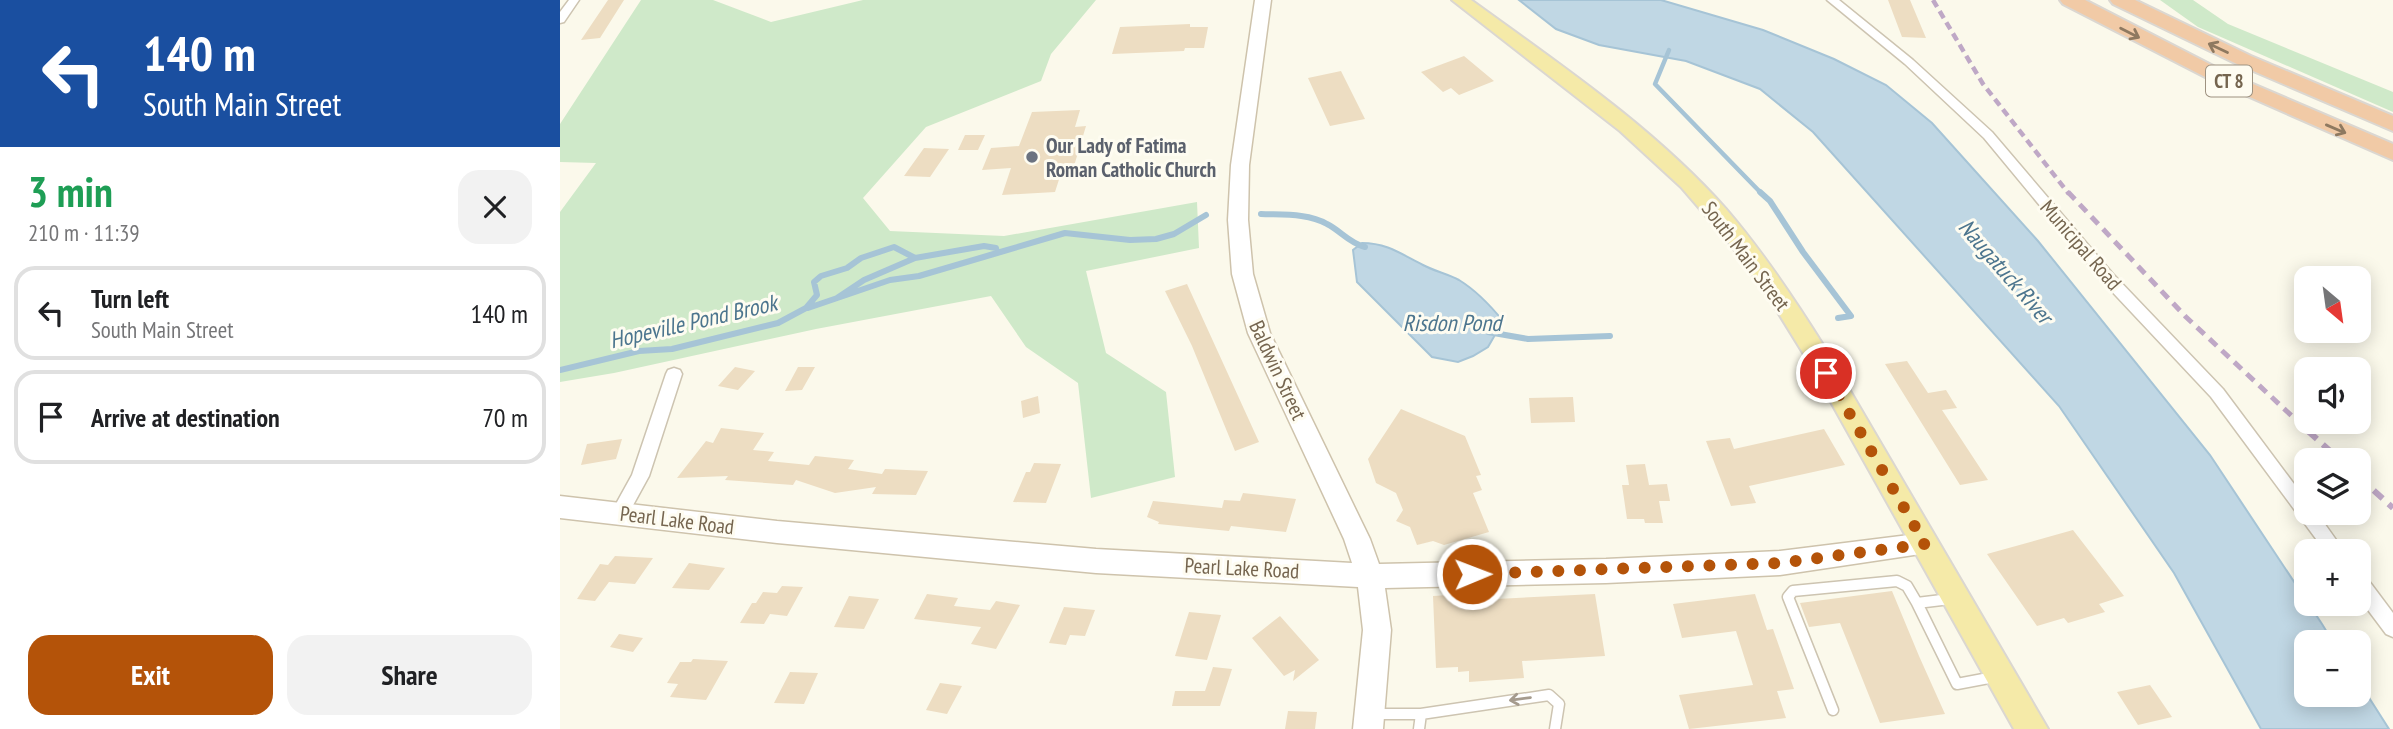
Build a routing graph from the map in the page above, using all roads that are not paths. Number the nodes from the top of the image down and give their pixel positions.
1 (574, 0) edge
2 (1263, 0) edge
3 (1461, 0) edge
4 (1832, 0) edge
5 (2070, 0) edge
6 (2120, 0) edge
7 (560, 20) edge
8 (2393, 124) edge
9 (2393, 153) edge
10 (674, 374) dead end
11 (2294, 496) edge
12 (560, 508) edge
13 (620, 513) junction
14 (2316, 525) edge
15 (2327, 539) edge
16 (1925, 544) junction
17 (1370, 576) junction
18 (1956, 599) junction
19 (2371, 599) edge
20 (1917, 603) junction
21 (2393, 628) edge
22 (2001, 676) junction
23 (1833, 710) dead end
24 (1421, 714) junction
25 (1369, 722) edge
26 (1419, 729) edge
27 (1555, 729) edge
28 (2032, 729) edge

1 - 7 street
2 - 17 main road, Baldwin Street
3 - 16 main road, South Main Street
4 - 11 street, Municipal Road
5 -> 9 highway, CT 8
8 -> 6 highway, CT 8
10 - 13 street
12 - 13 main road, Pearl Lake Road
13 - 17 main road, Pearl Lake Road
14 - 15 street, Municipal Road
16 - 17 main road, Pearl Lake Road
16 - 18 main road, South Main Street
17 - 25 main road, Baldwin Street
18 - 20 lane
18 - 22 main road, South Main Street
19 - 21 street
20 - 22 lane
20 - 23 lane
22 - 28 main road, South Main Street
24 - 25 lane
24 - 26 lane
27 -> 24 lane

